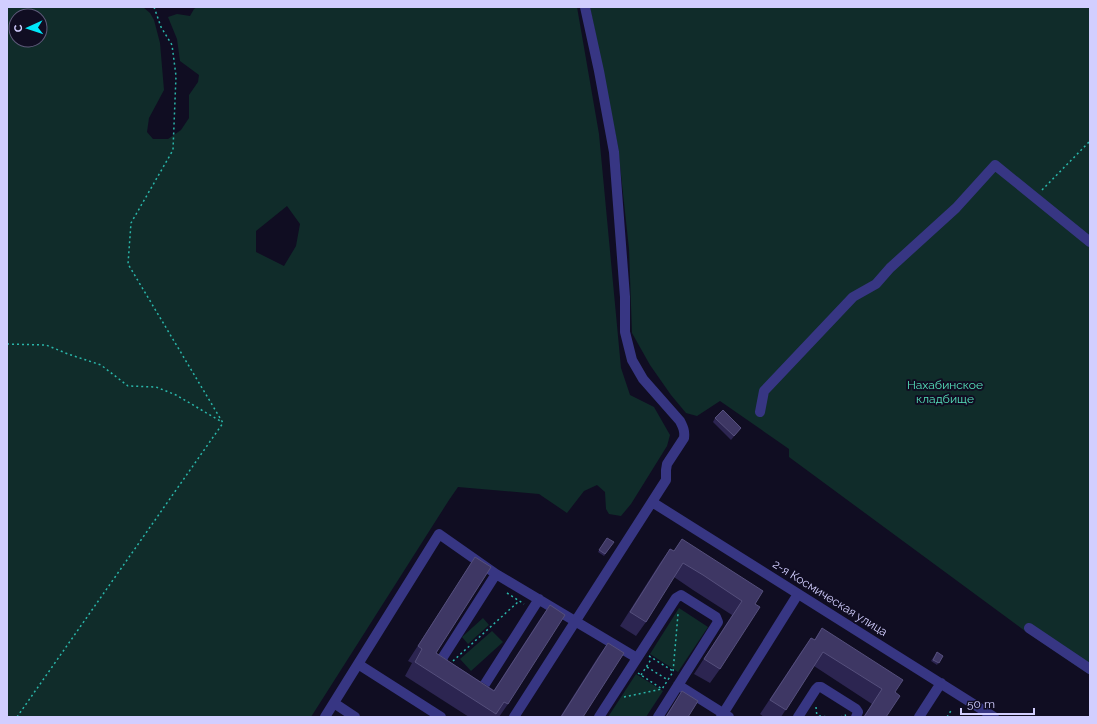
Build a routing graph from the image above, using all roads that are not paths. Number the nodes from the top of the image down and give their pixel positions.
1 (585, 7) edge
2 (1090, 242) edge
3 (760, 412) dead end
4 (652, 502) junction
5 (493, 578) junction
6 (798, 594) junction
7 (538, 599) junction
8 (576, 622) junction
9 (1029, 628) dead end
10 (639, 655) junction
11 (358, 664) junction
12 (1090, 669) edge
13 (680, 682) junction
14 (941, 683) junction
15 (334, 703) junction
16 (725, 716) edge
17 (325, 717) edge
18 (355, 717) edge
19 (441, 717) edge
20 (514, 717) edge
21 (599, 717) edge
22 (658, 717) edge
23 (798, 717) edge
24 (856, 717) edge
25 (919, 717) edge
26 (994, 717) edge

1 - 4 street
2 - 3 street
4 - 6 street, 2-я Космическая улица
4 - 8 street
5 - 7 street
5 - 7 street
5 - 11 street
6 - 14 street, 2-я Космическая улица
6 - 16 street
7 - 8 street
8 - 10 street
8 - 20 street
9 - 12 street
10 - 13 street
10 - 21 street
11 - 15 street
11 - 19 street
13 - 16 street
13 - 22 street
14 - 25 street
14 - 26 street, 2-я Космическая улица
15 - 17 street
15 - 18 street
23 - 24 street

